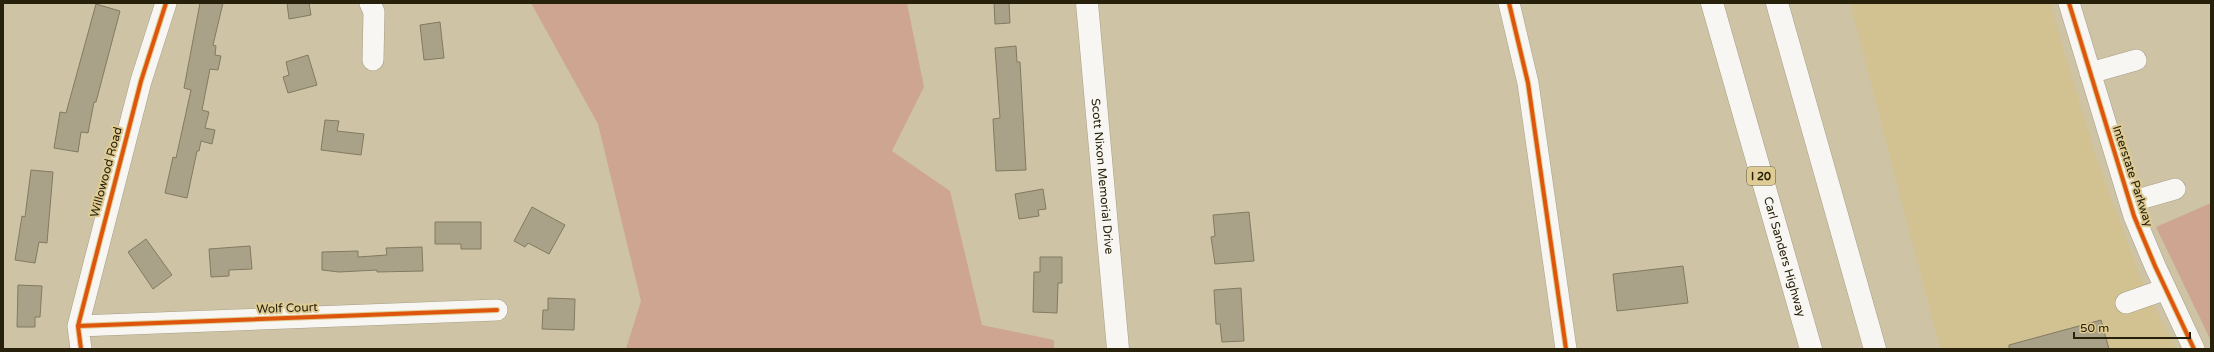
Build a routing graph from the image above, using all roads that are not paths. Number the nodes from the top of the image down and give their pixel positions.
1 (166, 3) edge
2 (370, 3) edge
3 (1087, 3) edge
4 (1509, 3) edge
5 (1712, 3) edge
6 (2069, 3) edge
7 (1780, 9) edge
8 (373, 60) dead end
9 (2136, 60) dead end
10 (2090, 73) junction
11 (2176, 190) dead end
12 (2130, 202) junction
13 (2166, 289) junction
14 (2126, 303) dead end
15 (497, 310) dead end
16 (78, 326) junction
17 (81, 349) edge
18 (1118, 349) edge
19 (1566, 349) edge
20 (1811, 349) edge
21 (1875, 349) edge
22 (2194, 349) edge

1 - 16 street, Willowood Road
2 - 8 street
3 - 18 main road, Scott Nixon Memorial Drive
4 - 19 street
5 - 20 main road, Carl Sanders Highway / I 20
6 - 10 street, Interstate Parkway
7 - 21 main road
9 - 10 street
10 - 12 street, Interstate Parkway
11 - 12 street
12 - 13 street, Interstate Parkway
13 - 14 street
13 - 22 street, Interstate Parkway
15 - 16 street, Wolf Court
16 - 17 street, Willowood Road

